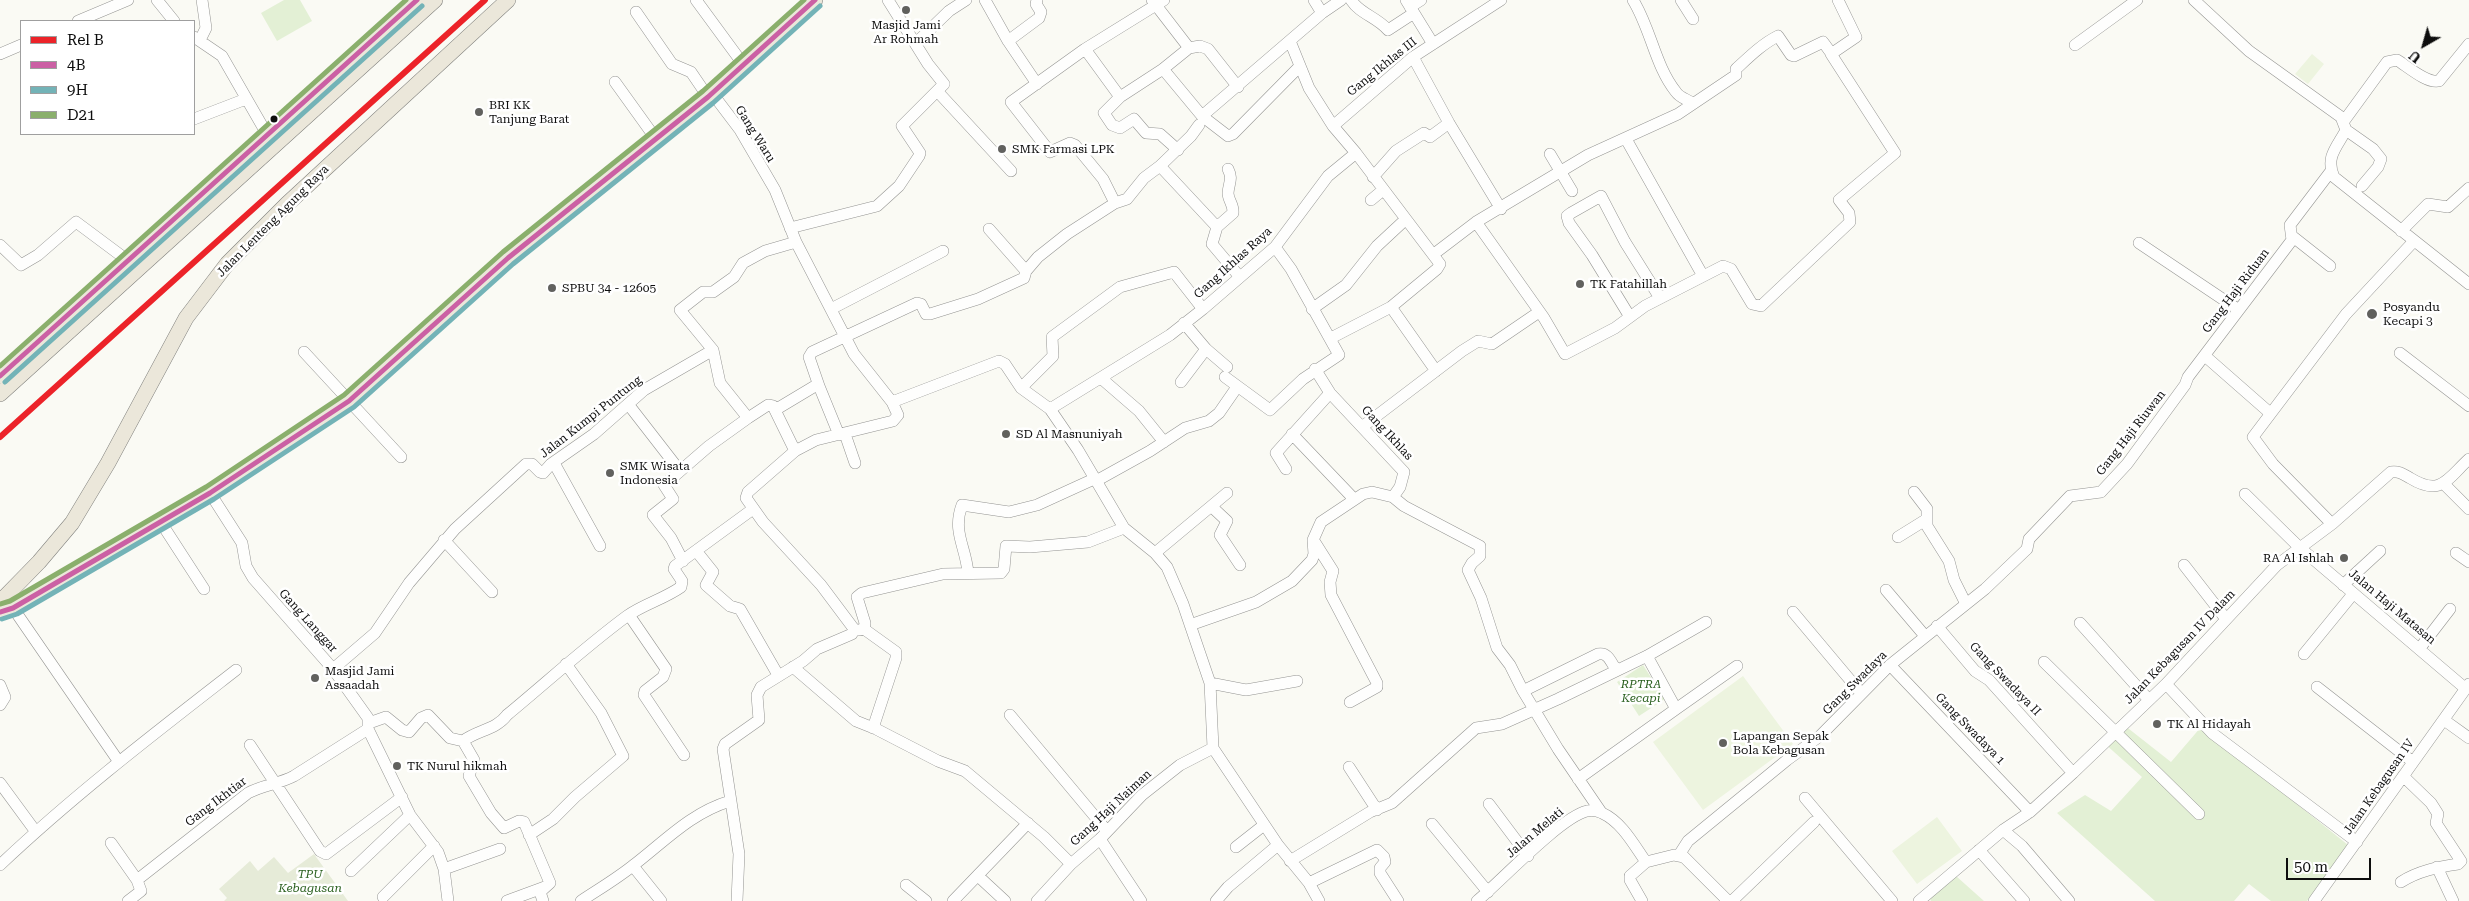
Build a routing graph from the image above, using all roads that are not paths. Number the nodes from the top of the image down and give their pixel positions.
1 (128, 0) edge
2 (157, 0) edge
3 (202, 0) edge
4 (417, 0) edge
5 (435, 0) edge
6 (508, 0) edge
7 (696, 0) edge
8 (815, 0) edge
9 (888, 0) edge
10 (966, 0) edge
11 (985, 0) edge
12 (1037, 0) edge
13 (1314, 0) edge
14 (1341, 0) edge
15 (1351, 0) edge
16 (1421, 0) edge
17 (1501, 0) edge
18 (1633, 0) edge
19 (1640, 0) edge
20 (1681, 0) edge
21 (1838, 0) edge
22 (2137, 0) edge
23 (2194, 0) edge
24 (1158, 2) edge
25 (1410, 7) edge
26 (636, 12) dead end
27 (1322, 13) junction
28 (1650, 19) dead end
29 (1693, 19) dead end
30 (80, 20) edge
31 (173, 20) edge
32 (197, 38) edge
33 (1008, 41) junction
34 (1290, 41) junction
35 (916, 43) junction
36 (1433, 44) junction
37 (2469, 44) edge
38 (20, 45) edge
39 (2075, 45) dead end
40 (1190, 48) junction
41 (1085, 49) junction
42 (0, 54) edge
43 (1832, 55) junction
44 (1413, 57) junction
45 (2459, 57) junction
46 (743, 64) junction
47 (2469, 64) edge
48 (1300, 66) junction
49 (1162, 69) junction
50 (615, 82) dead end
51 (1037, 84) junction
52 (1238, 87) junction
53 (938, 92) junction
54 (710, 95) junction
55 (1120, 97) junction
56 (246, 99) junction
57 (1692, 104) junction
58 (195, 119) edge
59 (1200, 121) junction
60 (1449, 123) junction
61 (2345, 125) junction
62 (1333, 126) junction
63 (268, 136) junction
64 (656, 139) junction
65 (1626, 139) junction
66 (1178, 150) junction
67 (1356, 153) junction
68 (1550, 154) dead end
69 (1160, 166) junction
70 (1228, 169) dead end
71 (1011, 171) dead end
72 (2331, 171) junction
73 (1561, 172) junction
74 (1373, 177) junction
75 (2362, 186) dead end
76 (2469, 188) edge
77 (1383, 190) junction
78 (1572, 191) dead end
79 (1371, 200) dead end
80 (1115, 203) junction
81 (1501, 209) junction
82 (1406, 220) junction
83 (1476, 222) junction
84 (1217, 227) junction
85 (790, 228) junction
86 (988, 229) dead end
87 (2401, 230) junction
88 (2292, 236) junction
89 (2414, 241) junction
90 (796, 242) junction
91 (2139, 244) dead end
92 (0, 245) edge
93 (1274, 247) junction
94 (944, 251) dead end
95 (1434, 254) junction
96 (2330, 266) dead end
97 (122, 269) junction
98 (1026, 271) junction
99 (1239, 276) junction
100 (1703, 276) junction
101 (2469, 284) edge
102 (1660, 298) junction
103 (1390, 307) junction
104 (831, 309) junction
105 (1203, 309) junction
106 (1312, 309) junction
107 (2239, 310) junction
108 (1539, 312) junction
109 (1630, 317) junction
110 (1184, 323) junction
111 (1331, 338) junction
112 (845, 339) junction
113 (1206, 349) junction
114 (713, 350) junction
115 (304, 352) dead end
116 (2400, 353) dead end
117 (2205, 356) junction
118 (1315, 369) junction
119 (1436, 371) junction
120 (0, 376) edge
121 (1102, 378) junction
122 (1181, 382) dead end
123 (819, 386) junction
124 (1237, 387) junction
125 (1020, 388) junction
126 (1330, 393) junction
127 (0, 394) edge
128 (349, 401) junction
129 (892, 402) junction
130 (628, 404) junction
131 (2469, 406) edge
132 (1050, 409) junction
133 (775, 410) junction
134 (2270, 413) junction
135 (748, 418) junction
136 (1362, 427) junction
137 (842, 434) junction
138 (1292, 434) junction
139 (1164, 442) junction
140 (795, 451) junction
141 (401, 457) dead end
142 (2469, 459) edge
143 (554, 463) junction
144 (855, 463) dead end
145 (1286, 469) dead end
146 (680, 472) junction
147 (1095, 480) junction
148 (2443, 483) junction
149 (1914, 492) dead end
150 (210, 493) junction
151 (1227, 493) dead end
152 (2246, 494) dead end
153 (1393, 497) junction
154 (1354, 499) junction
155 (1212, 507) junction
156 (752, 509) junction
157 (2469, 509) edge
158 (1927, 519) junction
159 (160, 520) junction
160 (2332, 524) junction
161 (1124, 528) junction
162 (1898, 537) dead end
163 (444, 540) junction
164 (1313, 540) junction
165 (600, 546) dead end
166 (2299, 547) junction
167 (2380, 551) dead end
168 (697, 552) junction
169 (2456, 552) dead end
170 (1155, 553) junction
171 (682, 561) junction
172 (2469, 562) edge
173 (1240, 565) dead end
174 (2184, 565) dead end
175 (968, 573) junction
176 (2343, 585) junction
177 (204, 589) dead end
178 (1886, 590) dead end
179 (492, 592) dead end
180 (2353, 594) junction
181 (1966, 604) junction
182 (4, 607) edge
183 (2450, 609) dead end
184 (1793, 612) dead end
185 (629, 615) junction
186 (2226, 619) junction
187 (1706, 622) dead end
188 (2080, 623) dead end
189 (1190, 626) junction
190 (1937, 626) junction
191 (859, 630) junction
192 (1925, 636) junction
193 (2420, 648) junction
194 (2304, 654) dead end
195 (1648, 656) junction
196 (2044, 662) dead end
197 (566, 664) junction
198 (1890, 665) junction
199 (1737, 666) dead end
200 (793, 667) junction
201 (333, 669) junction
202 (236, 670) dead end
203 (1616, 670) junction
204 (778, 675) junction
205 (1297, 682) dead end
206 (2166, 684) junction
207 (0, 685) edge
208 (2467, 686) edge
209 (2316, 687) dead end
210 (1210, 688) junction
211 (1523, 691) junction
212 (1861, 693) junction
213 (2149, 700) junction
214 (1350, 702) dead end
215 (0, 705) edge
216 (1676, 709) junction
217 (1534, 711) junction
218 (1010, 715) dead end
219 (2444, 720) junction
220 (368, 726) junction
221 (873, 728) junction
222 (2114, 732) junction
223 (2469, 738) edge
224 (463, 741) junction
225 (250, 745) dead end
226 (1213, 748) junction
227 (684, 755) dead end
228 (119, 762) junction
229 (2413, 762) junction
230 (1349, 767) dead end
231 (2074, 773) junction
232 (2403, 776) junction
233 (1578, 780) junction
234 (0, 783) edge
235 (276, 783) junction
236 (402, 797) junction
237 (1805, 798) dead end
238 (730, 801) junction
239 (1489, 804) dead end
240 (1377, 810) junction
241 (1601, 812) junction
242 (2030, 812) junction
243 (410, 814) junction
244 (2199, 814) dead end
245 (1814, 822) dead end
246 (1028, 823) junction
247 (1432, 824) dead end
248 (1264, 825) junction
249 (2003, 830) junction
250 (36, 832) junction
251 (529, 835) junction
252 (1104, 835) junction
253 (2357, 842) junction
254 (111, 843) dead end
255 (1278, 845) junction
256 (434, 846) junction
257 (1236, 847) dead end
258 (500, 850) dead end
259 (1979, 850) junction
260 (1679, 855) junction
261 (1528, 856) junction
262 (1290, 861) junction
263 (1646, 862) junction
264 (1071, 864) junction
265 (0, 865) edge
266 (633, 866) junction
267 (2437, 867) junction
268 (444, 869) junction
269 (351, 871) dead end
270 (978, 876) junction
271 (137, 880) junction
272 (2401, 882) dead end
273 (1309, 883) junction
274 (906, 885) dead end
275 (545, 887) junction
276 (1488, 892) junction
277 (383, 897) dead end
278 (657, 900) edge
279 (128, 901) edge
280 (448, 901) edge
281 (507, 901) edge
282 (544, 901) edge
283 (581, 901) edge
284 (737, 901) edge
285 (926, 901) edge
286 (953, 901) edge
287 (1005, 901) edge
288 (1037, 901) edge
289 (1141, 901) edge
290 (1216, 901) edge
291 (1319, 901) edge
292 (1398, 901) edge
293 (1477, 901) edge
294 (1642, 901) edge
295 (1730, 901) edge
296 (1892, 901) edge
297 (1919, 901) edge
298 (2024, 901) edge
299 (2069, 901) edge
300 (2314, 901) edge
301 (2453, 901) edge

1 - 30 street
2 - 31 street
3 - 32 street
4 - 63 main road
5 - 97 main road
6 - 182 main road, Jalan Lenteng Agung Raya
7 - 46 street
8 - 46 main road
9 - 35 street
10 - 35 street
11 - 33 street
12 - 33 street
13 - 27 street
14 - 27 street
15 - 25 street
16 - 25 street
17 - 36 street, Gang Ikhlas III
18 - 57 street
19 - 28 street
20 - 29 street
21 - 43 street
22 - 39 street
23 - 61 street
24 - 40 street
24 - 41 street
25 - 36 street
26 - 54 street, Gang Waru
27 - 34 street
32 - 56 street
33 - 51 street
34 - 48 street
34 - 52 street
35 - 53 street
36 - 44 street, Gang Ikhlas III
37 - 45 street
38 - 42 street
40 - 49 street
40 - 52 street
41 - 51 street
41 - 55 street
43 - 57 street
43 - 100 street
44 - 60 street
44 - 62 street, Gang Ikhlas III
45 - 47 street
45 - 61 street
46 - 54 main road
48 - 59 street
48 - 62 street
49 - 55 street
49 - 59 street
50 - 64 street
51 - 80 street
52 - 59 street
53 - 71 street
53 - 85 street
54 - 64 main road
54 - 85 street, Gang Waru
55 - 66 street
56 - 58 street
56 - 63 street
57 - 65 street
59 - 66 street
60 - 74 street
60 - 81 street
61 - 72 street
61 - 75 street
62 - 67 street
63 - 97 main road
64 - 128 main road
65 - 73 street
65 - 100 street
66 - 69 street
67 - 74 street
67 - 93 street, Gang Ikhlas Raya
68 - 73 street
69 - 80 street
69 - 84 street
70 - 84 street
72 - 87 street
72 - 88 street, Gang Haji Riduan
73 - 78 street
73 - 81 street
74 - 77 street
76 - 87 street
77 - 79 street
77 - 82 street
80 - 98 street
81 - 83 street
82 - 95 street
82 - 106 street
83 - 95 street
83 - 108 street
84 - 99 street
85 - 90 street, Gang Waru
86 - 98 street
87 - 89 street
88 - 96 street
88 - 107 street, Gang Haji Riduan
89 - 101 street
89 - 134 street
90 - 104 street, Gang Waru
90 - 114 street
91 - 107 street
92 - 97 street
93 - 99 street, Gang Ikhlas Raya
93 - 106 street
94 - 104 street
95 - 103 street
97 - 120 main road
97 - 127 main road
98 - 112 street
99 - 105 street, Gang Ikhlas Raya
100 - 102 street
102 - 109 street
102 - 109 street
103 - 111 street
103 - 119 street
104 - 112 street, Gang Waru
105 - 110 street, Gang Ikhlas Raya
105 - 125 street
106 - 111 street
107 - 117 street, Gang Haji Riduan
108 - 109 street
108 - 119 street
110 - 113 street
110 - 121 street, Gang Ikhlas Raya
111 - 118 street
112 - 123 street
112 - 129 street, Gang Waru
113 - 122 street
113 - 124 street
114 - 130 street, Jalan Kumpi Puntung
114 - 135 street
115 - 128 street
116 - 131 street
117 - 134 street
117 - 181 street, Gang Haji Riuwan
118 - 124 street
118 - 126 street, Gang Ikhlas
119 - 136 street
121 - 132 street, Gang Ikhlas Raya
121 - 139 street
123 - 133 street
123 - 137 street
124 - 139 street
125 - 129 street
125 - 132 street
126 - 136 street, Gang Ikhlas
126 - 138 street
128 - 141 street
128 - 150 main road
129 - 137 street
130 - 143 street, Jalan Kumpi Puntung
130 - 146 street
132 - 147 street
133 - 135 street
133 - 140 street
134 - 160 street
135 - 146 street
136 - 153 street, Gang Ikhlas
137 - 140 street
137 - 144 street
138 - 145 street
138 - 154 street
139 - 147 street
140 - 156 street
142 - 148 street
143 - 163 street, Jalan Kumpi Puntung
143 - 165 street
146 - 171 street
147 - 161 street
147 - 175 street
148 - 157 street
148 - 160 street, Jalan Kebagusan IV Dalam
149 - 158 street
150 - 159 main road
150 - 201 street, Gang Langgar
151 - 155 street
152 - 166 street, Jalan Haji Matasan
153 - 154 street
153 - 211 street
154 - 164 street
155 - 170 street
155 - 173 street
156 - 168 street
156 - 191 street
158 - 162 street
158 - 181 street
159 - 177 street
159 - 182 main road
160 - 166 street, Jalan Kebagusan IV Dalam
161 - 170 street
161 - 175 street
163 - 179 street
163 - 201 street, Jalan Kumpi Puntung
164 - 189 street
164 - 214 street
166 - 176 street, Jalan Haji Matasan
166 - 186 street, Jalan Kebagusan IV Dalam
167 - 176 street
168 - 171 street
168 - 204 street
169 - 172 street
170 - 189 street
171 - 185 street
174 - 186 street
175 - 191 street
176 - 180 street, Jalan Haji Matasan
178 - 192 street
180 - 193 street, Jalan Haji Matasan
180 - 194 street
181 - 190 street, Gang Haji Riuwan
182 - 228 street
183 - 193 street
184 - 212 street
185 - 197 street
185 - 227 street
186 - 206 street, Jalan Kebagusan IV Dalam
187 - 195 street
188 - 213 street
189 - 210 street
190 - 192 street, Gang Swadaya
190 - 231 street, Gang Swadaya II
191 - 200 street
191 - 221 street
192 - 198 street, Gang Swadaya
193 - 208 street, Jalan Haji Matasan
195 - 203 street
195 - 216 street
196 - 222 street
197 - 224 street
197 - 251 street
198 - 212 street, Gang Swadaya
198 - 242 street, Gang Swadaya 1
199 - 216 street
200 - 204 street
200 - 221 street
201 - 220 street, Gang Langgar
202 - 228 street
203 - 211 street
203 - 217 street
204 - 238 street
205 - 210 street
206 - 213 street, Jalan Kebagusan IV Dalam
206 - 253 street
207 - 215 street
208 - 219 street, Jalan Kebagusan IV
209 - 229 street
210 - 226 street
211 - 217 street
212 - 260 street, Gang Swadaya
213 - 222 street, Jalan Kebagusan IV Dalam
216 - 233 street
217 - 233 street
217 - 240 street
218 - 252 street
219 - 223 street
219 - 229 street, Jalan Kebagusan IV
220 - 224 street
220 - 235 street, Gang Ikhtiar
220 - 236 street, Gang Langgar
221 - 246 street
222 - 231 street, Jalan Kebagusan IV Dalam
222 - 244 street
224 - 251 street
225 - 235 street
226 - 248 street
226 - 252 street, Gang Haji Naiman
228 - 250 street
229 - 232 street, Jalan Kebagusan IV
230 - 240 street
231 - 242 street, Jalan Kebagusan IV Dalam
232 - 253 street, Jalan Kebagusan IV
232 - 267 street
233 - 241 street
234 - 250 street
235 - 236 street
235 - 271 street, Gang Ikhtiar
236 - 243 street, Gang Langgar
237 - 296 street
238 - 266 street
238 - 284 street
239 - 261 street
240 - 262 street
241 - 261 street, Jalan Melati
241 - 263 street
242 - 249 street, Jalan Kebagusan IV Dalam
243 - 256 street, Gang Langgar
243 - 269 street
245 - 295 street
246 - 264 street
246 - 270 street
247 - 276 street
248 - 255 street
248 - 257 street
249 - 259 street, Jalan Kebagusan IV Dalam
249 - 299 street
250 - 265 street
251 - 275 street
252 - 264 street, Gang Haji Naiman
252 - 289 street
253 - 300 street, Jalan Kebagusan IV
254 - 271 street
255 - 262 street
255 - 290 street
256 - 268 street, Gang Langgar
256 - 277 street
258 - 268 street
259 - 297 street, Jalan Kebagusan IV Dalam
259 - 298 street
260 - 263 street
260 - 295 street
261 - 276 street, Jalan Melati
262 - 273 street
263 - 294 street
264 - 288 street, Gang Haji Naiman
266 - 278 street
266 - 283 street
267 - 272 street
267 - 301 street
268 - 280 street, Gang Langgar
270 - 286 street
270 - 287 street
271 - 279 street
273 - 291 street
273 - 292 street
274 - 285 street
275 - 281 street
275 - 282 street
276 - 293 street, Jalan Melati

